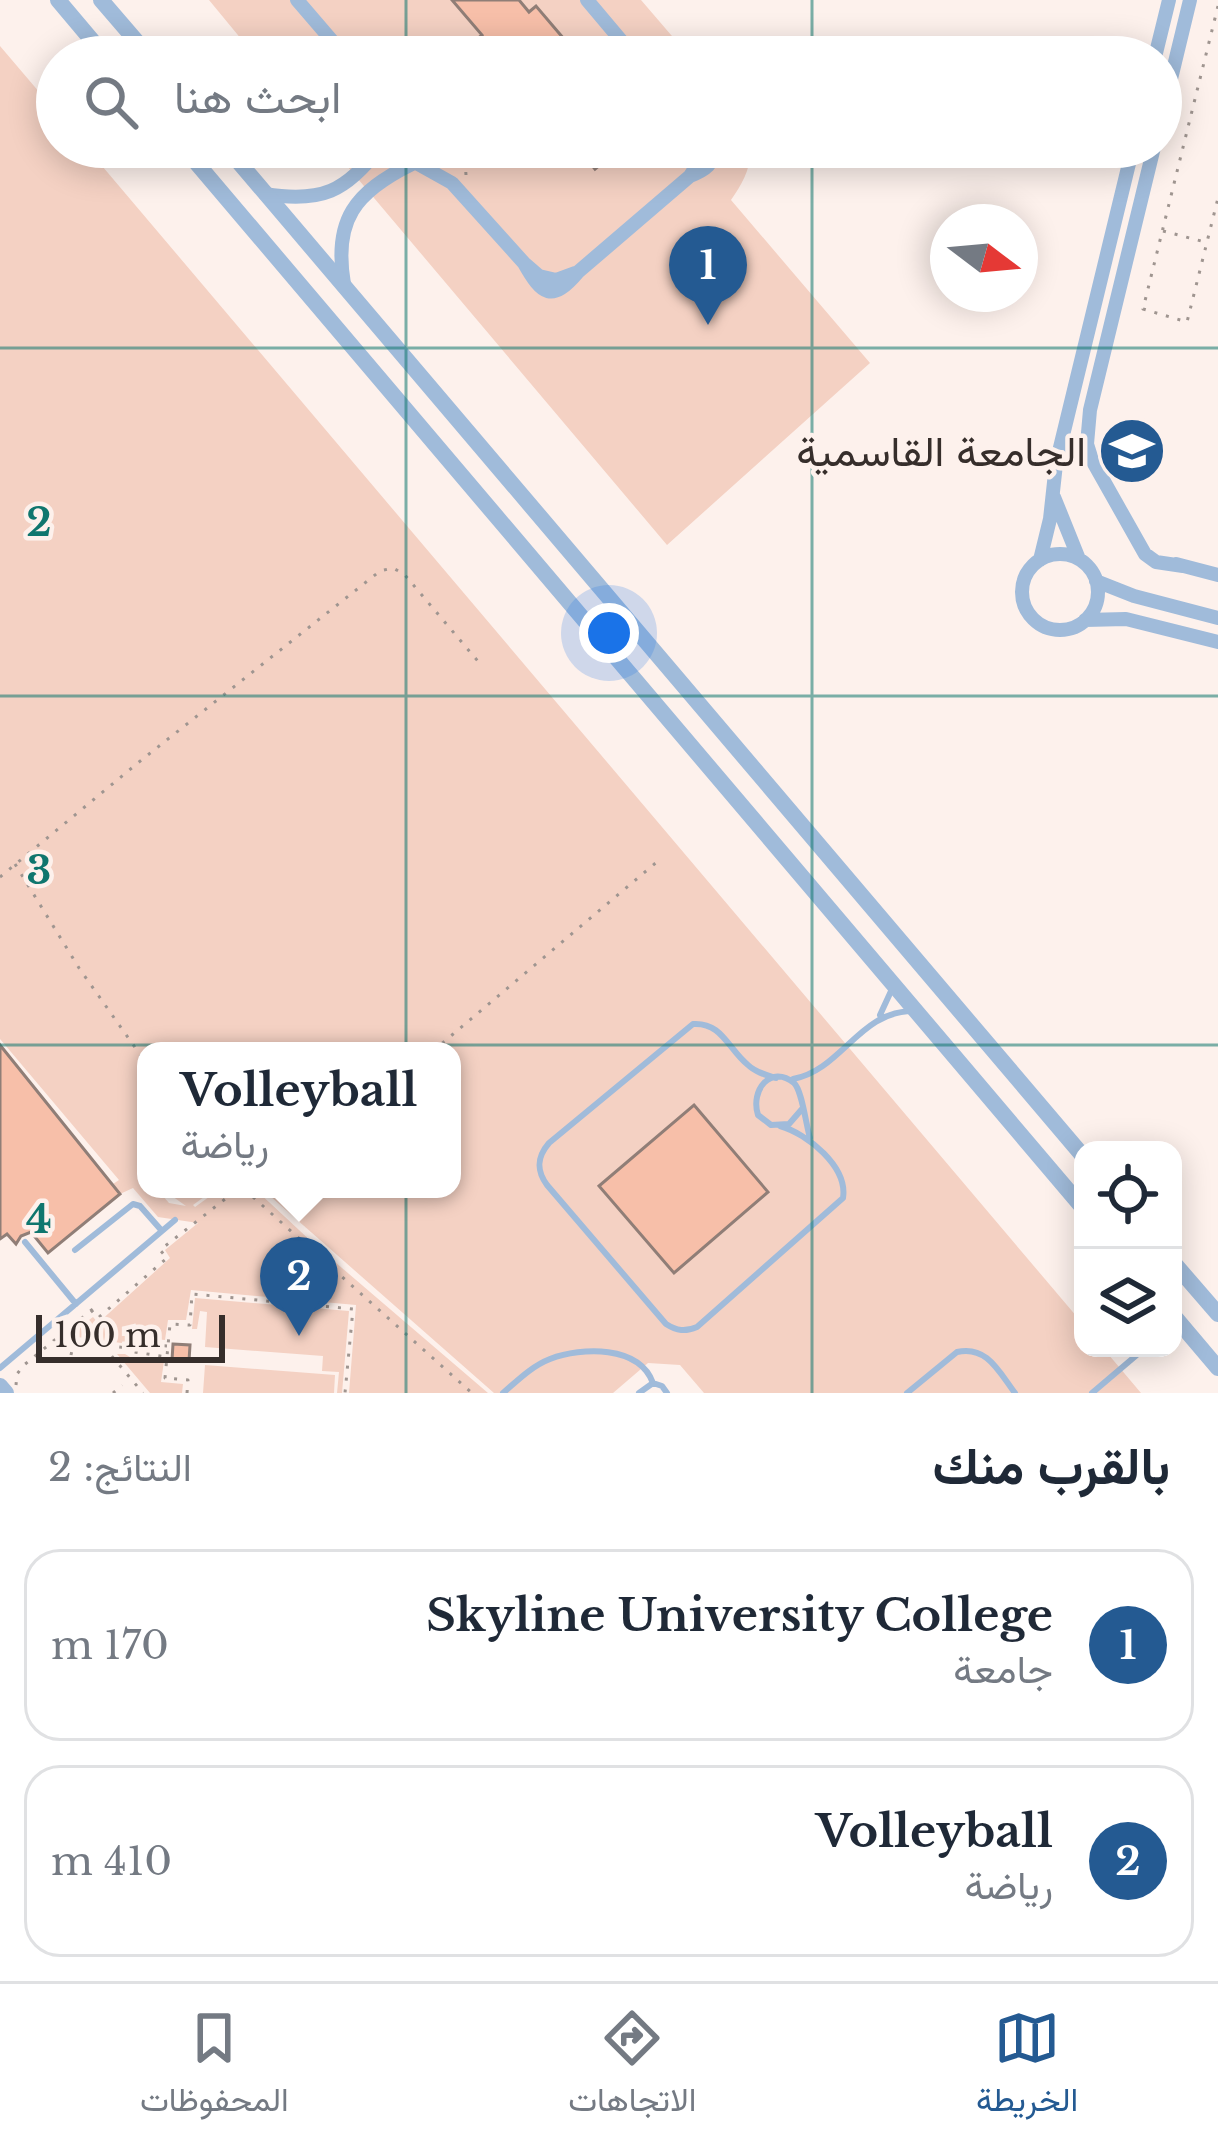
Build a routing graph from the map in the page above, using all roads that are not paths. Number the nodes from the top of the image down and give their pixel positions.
1 (58, 0) edge
2 (101, 0) edge
3 (297, 0) edge
4 (586, 0) edge
5 (1169, 0) edge
6 (1190, 0) edge
7 (88, 36) edge
8 (131, 36) edge
9 (328, 36) edge
10 (617, 36) edge
11 (1160, 36) edge
12 (1181, 36) edge
13 (201, 168) edge
14 (244, 168) edge
15 (361, 168) edge
16 (407, 168) edge
17 (423, 168) edge
18 (448, 168) edge
19 (695, 168) edge
20 (705, 168) edge
21 (1128, 168) edge
22 (1149, 168) edge
23 (690, 176) junction
24 (453, 184) junction
25 (266, 194) junction
26 (345, 290) junction
27 (1053, 492) junction
28 (1079, 559) junction
29 (1040, 560) junction
30 (1218, 575) edge
31 (1096, 581) junction
32 (1218, 618) edge
33 (1084, 620) junction
34 (1218, 642) edge
35 (893, 985) junction
36 (917, 1011) junction
37 (879, 1018) junction
38 (748, 1065) junction
39 (812, 1075) junction
40 (751, 1076) dead end
41 (776, 1078) junction
42 (789, 1080) junction
43 (754, 1087) dead end
44 (754, 1098) junction
45 (803, 1099) junction
46 (802, 1109) junction
47 (779, 1126) junction
48 (811, 1141) junction
49 (1074, 1145) edge
50 (1074, 1197) edge
51 (175, 1220) dead end
52 (162, 1231) junction
53 (25, 1242) dead end
54 (76, 1250) dead end
55 (1182, 1272) edge
56 (76, 1304) junction
57 (1218, 1314) edge
58 (1182, 1328) edge
59 (1134, 1357) edge
60 (1218, 1368) edge
61 (0, 1369) edge
62 (653, 1383) junction
63 (503, 1393) edge
64 (639, 1393) edge
65 (667, 1393) edge
66 (907, 1393) edge
67 (1016, 1393) edge
68 (1092, 1393) edge

1 - 7 street
2 - 8 street
3 - 9 street
4 - 10 street
5 - 11 street
6 - 12 street
13 - 35 street
14 - 25 street
15 - 25 street
16 - 26 street
17 - 24 street
18 - 24 street
19 - 23 street
20 - 23 street
21 - 27 street
22 - 30 street
23 - 24 street
25 - 26 street
26 - 49 street
27 - 28 street
27 - 29 street
28 - 29 street
28 - 31 street
29 - 33 street
31 - 32 street
31 - 33 street
33 - 34 street
35 - 36 street
35 - 37 lane
36 - 37 lane
36 - 50 street
37 - 39 lane
38 - 40 lane
38 - 41 lane
38 - 48 lane
39 - 42 lane
39 - 45 lane
41 - 42 lane
41 - 44 lane
42 - 45 lane
43 - 44 lane
44 - 47 lane
45 - 46 lane
46 - 47 lane
46 - 48 lane
47 - 48 lane
51 - 52 lane
52 - 54 lane
52 - 56 lane
53 - 56 lane
55 - 57 street
56 - 61 lane
58 - 60 street
59 - 68 lane
62 - 63 lane
62 - 64 lane
62 - 65 lane
66 - 67 lane

